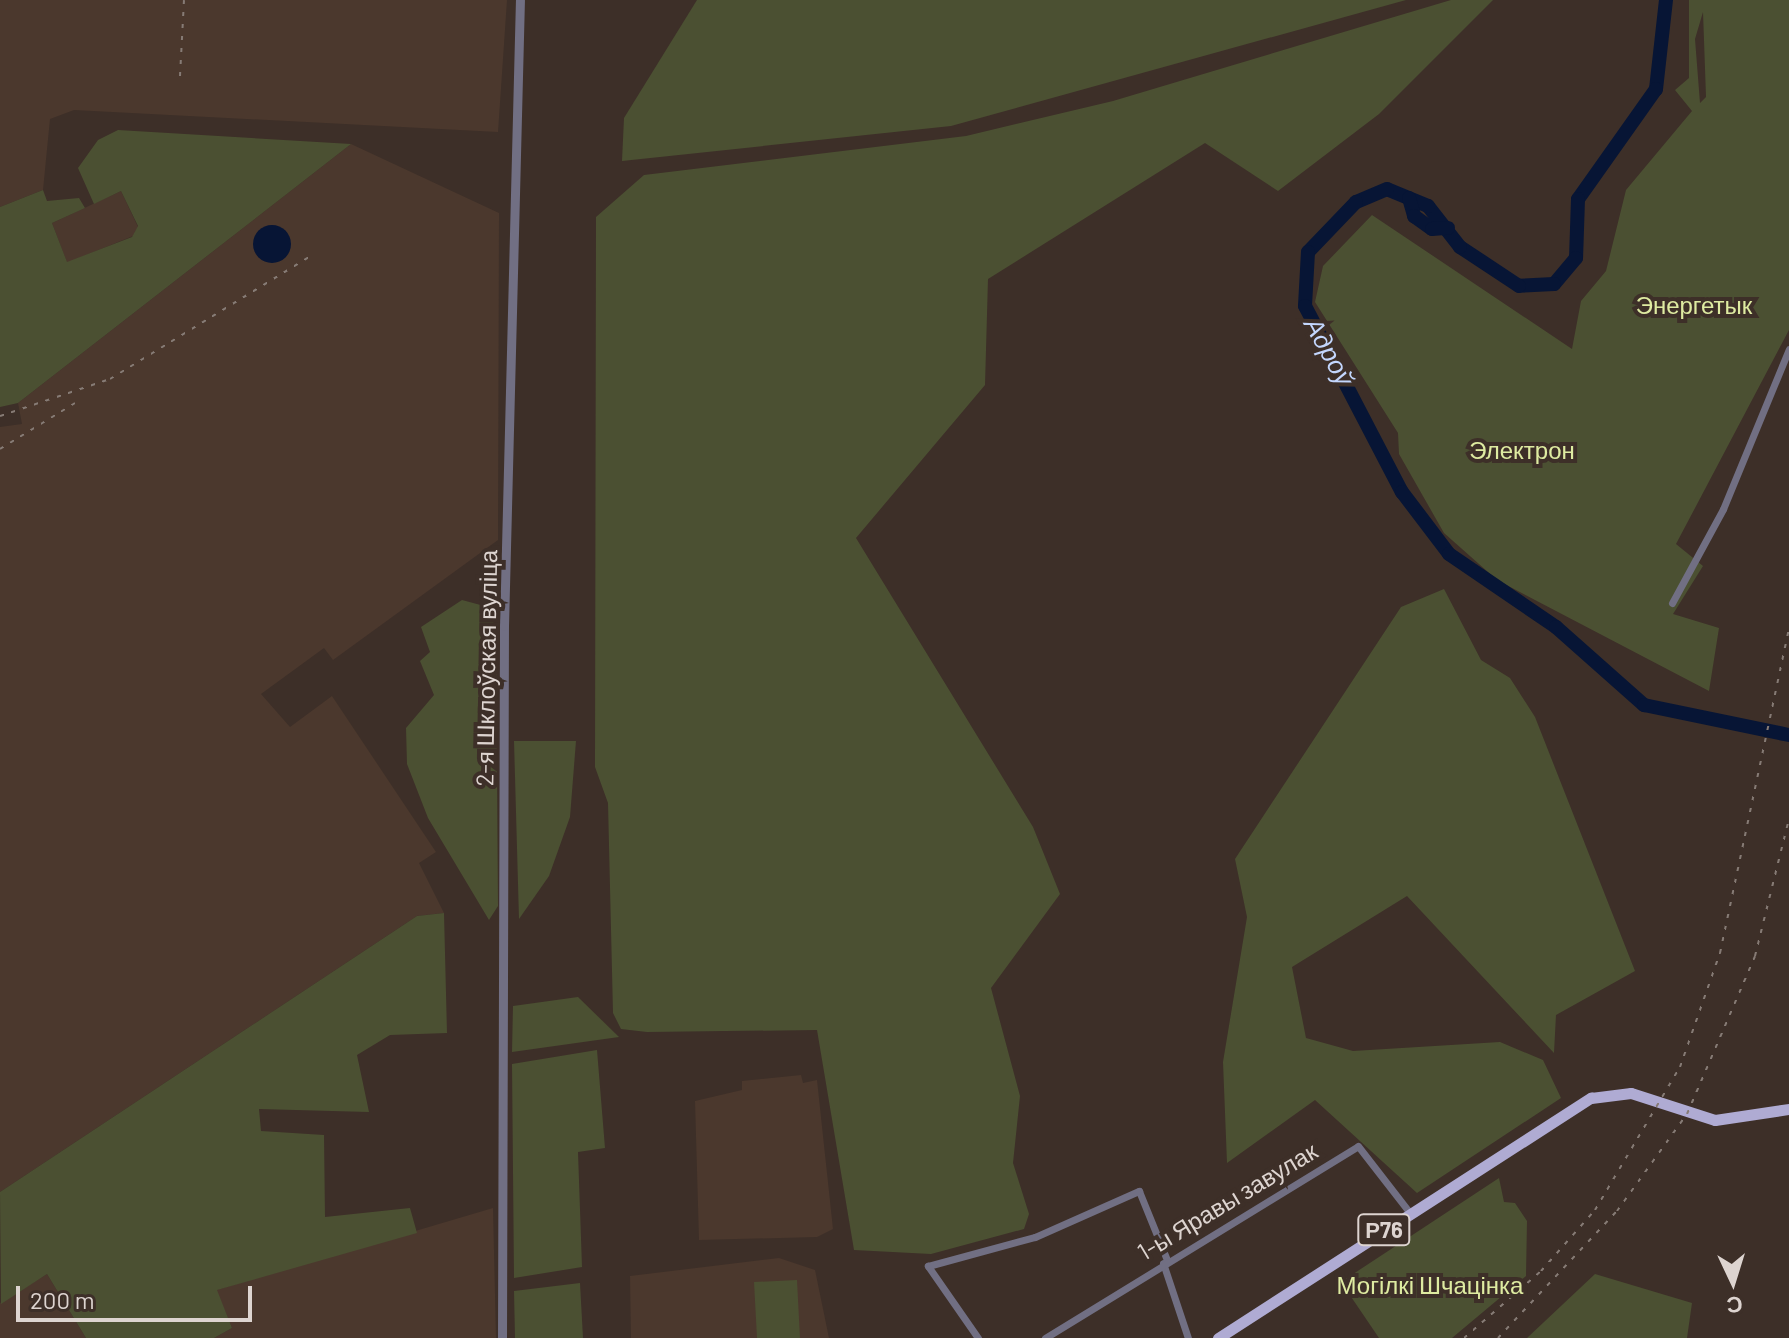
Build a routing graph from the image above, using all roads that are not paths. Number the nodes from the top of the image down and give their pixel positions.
1 (520, 0) edge
2 (1789, 349) edge
3 (1672, 603) dead end
4 (1789, 1109) edge
5 (1410, 1213) junction
6 (1165, 1262) junction
7 (502, 1338) edge
8 (978, 1338) edge
9 (1045, 1338) edge
10 (1188, 1338) edge
11 (1218, 1338) edge

1 - 7 street, 2-я Шклоўская вуліца
2 - 3 street
4 - 5 main road, Р76
5 - 6 street, 1-ы Яравы завулак
5 - 11 main road, Р76
6 - 8 street
6 - 9 street, 1-ы Яравы завулак
6 - 10 street

